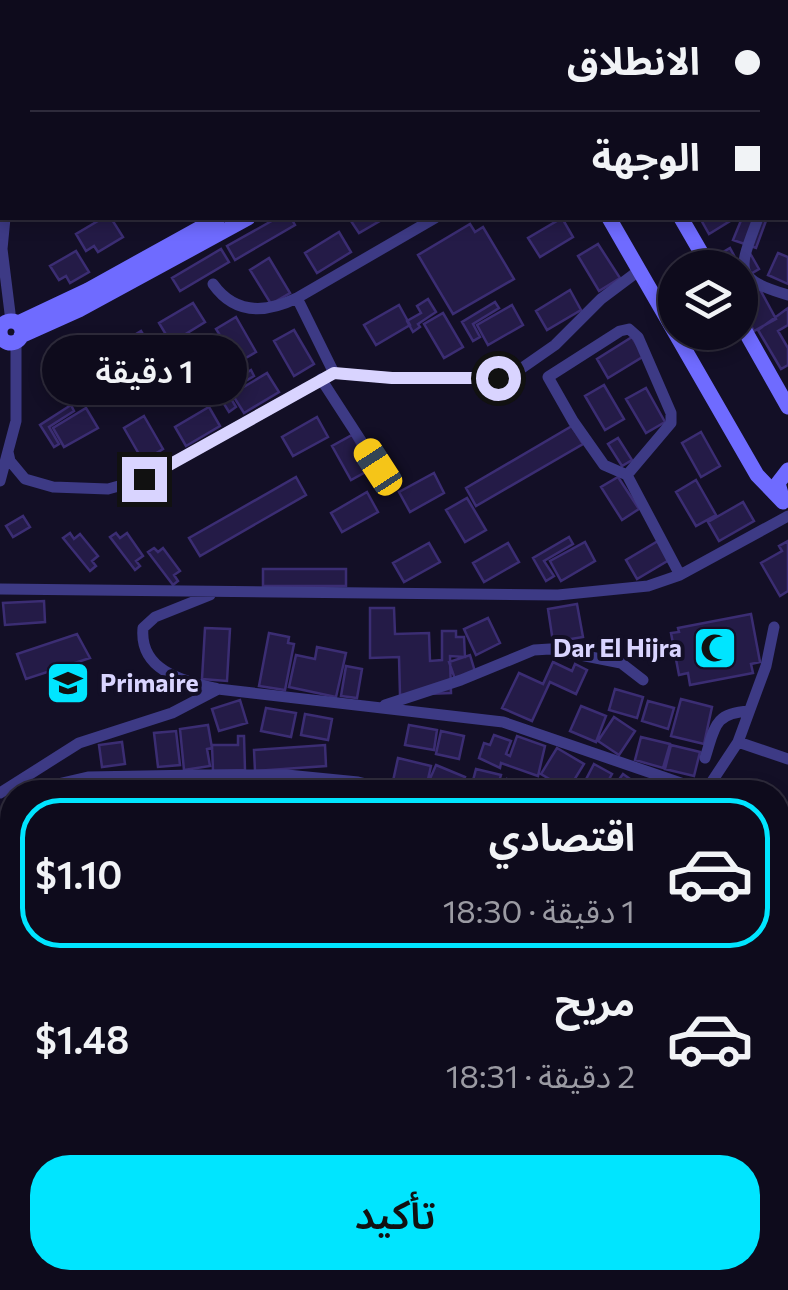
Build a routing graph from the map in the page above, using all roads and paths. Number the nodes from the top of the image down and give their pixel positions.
1 (228, 0) edge
2 (238, 0) edge
3 (4, 220) edge
4 (214, 220) edge
5 (244, 220) edge
6 (432, 220) edge
7 (609, 220) edge
8 (682, 220) edge
9 (757, 220) edge
10 (700, 250) edge
11 (637, 272) junction
12 (213, 284) dead end
13 (788, 295) edge
14 (297, 298) junction
15 (9, 332) edge
16 (756, 350) edge
17 (334, 373) junction
18 (321, 379) junction
19 (788, 407) edge
20 (8, 452) junction
21 (378, 467) dead end
22 (788, 470) edge
23 (627, 475) junction
24 (25, 479) junction
25 (0, 484) edge
26 (786, 508) edge
27 (680, 575) junction
28 (0, 590) edge
29 (219, 592) junction
30 (774, 626) dead end
31 (642, 680) dead end
32 (218, 690) junction
33 (382, 706) junction
34 (750, 711) junction
35 (738, 742) junction
36 (704, 758) dead end
37 (788, 759) edge
38 (24, 780) edge
39 (75, 780) edge
40 (334, 780) edge
41 (671, 780) edge
42 (714, 780) edge

1 - 2 street
3 - 15 street
4 - 15 street
5 - 15 street
6 - 14 street
7 - 11 street
8 - 10 street
9 - 13 street
11 - 17 street
11 - 26 street
12 - 14 street
14 - 17 street
15 - 20 street
16 - 19 street
17 - 18 street
18 - 21 street
18 - 24 street
20 - 24 street
20 - 25 street
22 - 26 street
23 - 23 street
23 - 27 street
24 - 25 street
26 - 27 street
27 - 29 street
28 - 29 street
29 - 32 street
30 - 34 street
31 - 33 street
32 - 33 street
32 - 38 street
33 - 41 street
34 - 35 street
34 - 36 street
35 - 37 street
35 - 42 street
39 - 40 street

